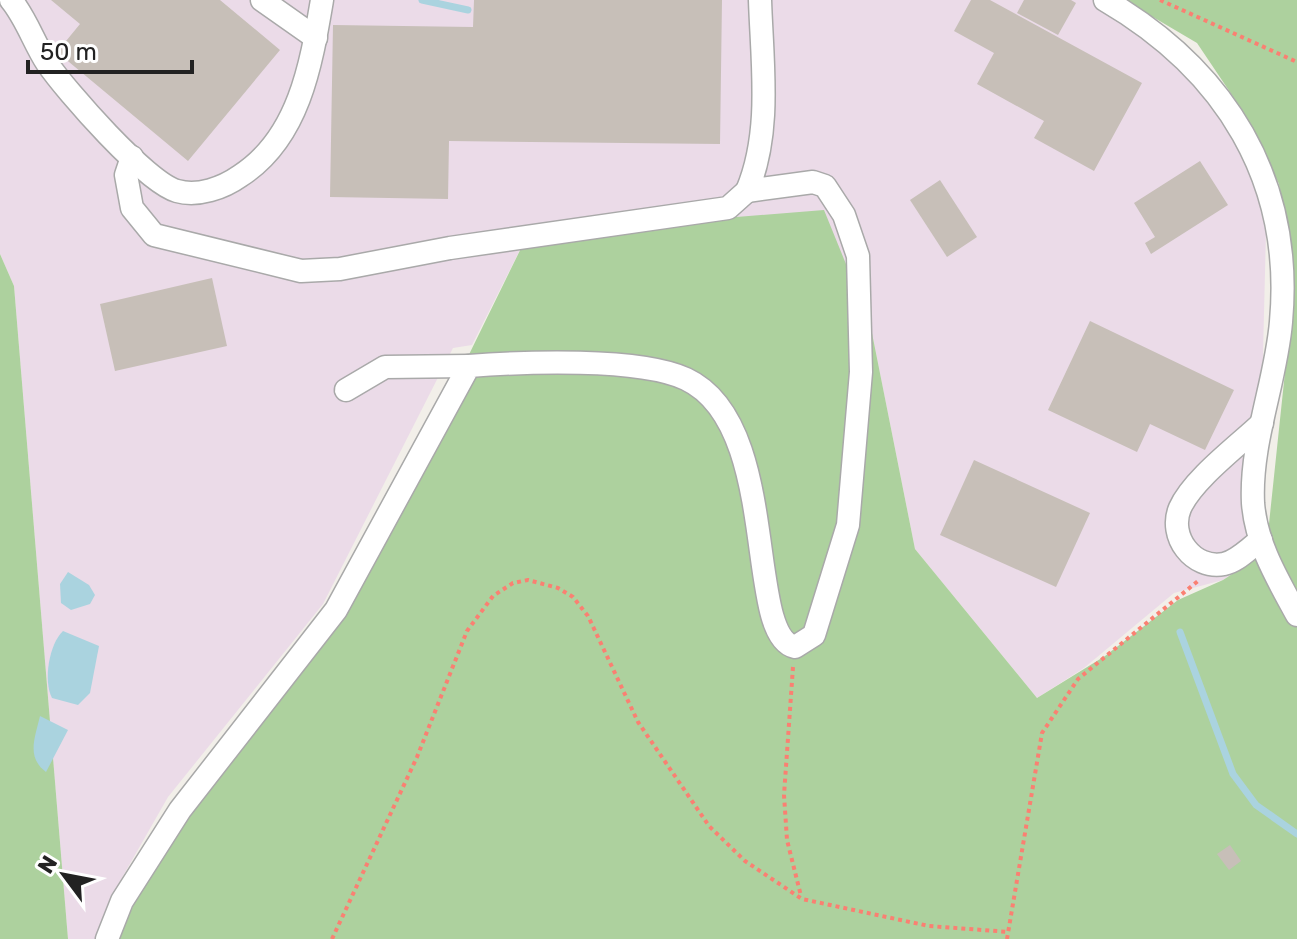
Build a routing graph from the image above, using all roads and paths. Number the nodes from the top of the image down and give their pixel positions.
1 (11, 0) edge
2 (262, 0) edge
3 (322, 0) edge
4 (760, 0) edge
5 (1105, 0) edge
6 (1160, 0) edge
7 (316, 38) junction
8 (1297, 62) edge
9 (132, 157) junction
10 (747, 191) junction
11 (469, 366) junction
12 (346, 390) dead end
13 (1262, 423) junction
14 (1261, 540) junction
15 (1179, 599) dead end
16 (1297, 615) edge
17 (795, 647) junction
18 (802, 899) junction
19 (1009, 932) junction
20 (107, 939) edge
21 (332, 939) edge
22 (1007, 939) edge

1 - 9 street
2 - 7 street
3 - 7 street
4 - 10 street
5 - 13 street
6 - 8 path
7 - 9 street
9 - 10 street
10 - 17 street
11 - 12 street
11 - 17 street
11 - 20 street
13 - 14 street
13 - 14 street
14 - 16 street
15 - 19 path
17 - 18 path
18 - 19 path
18 - 21 path
19 - 22 path

